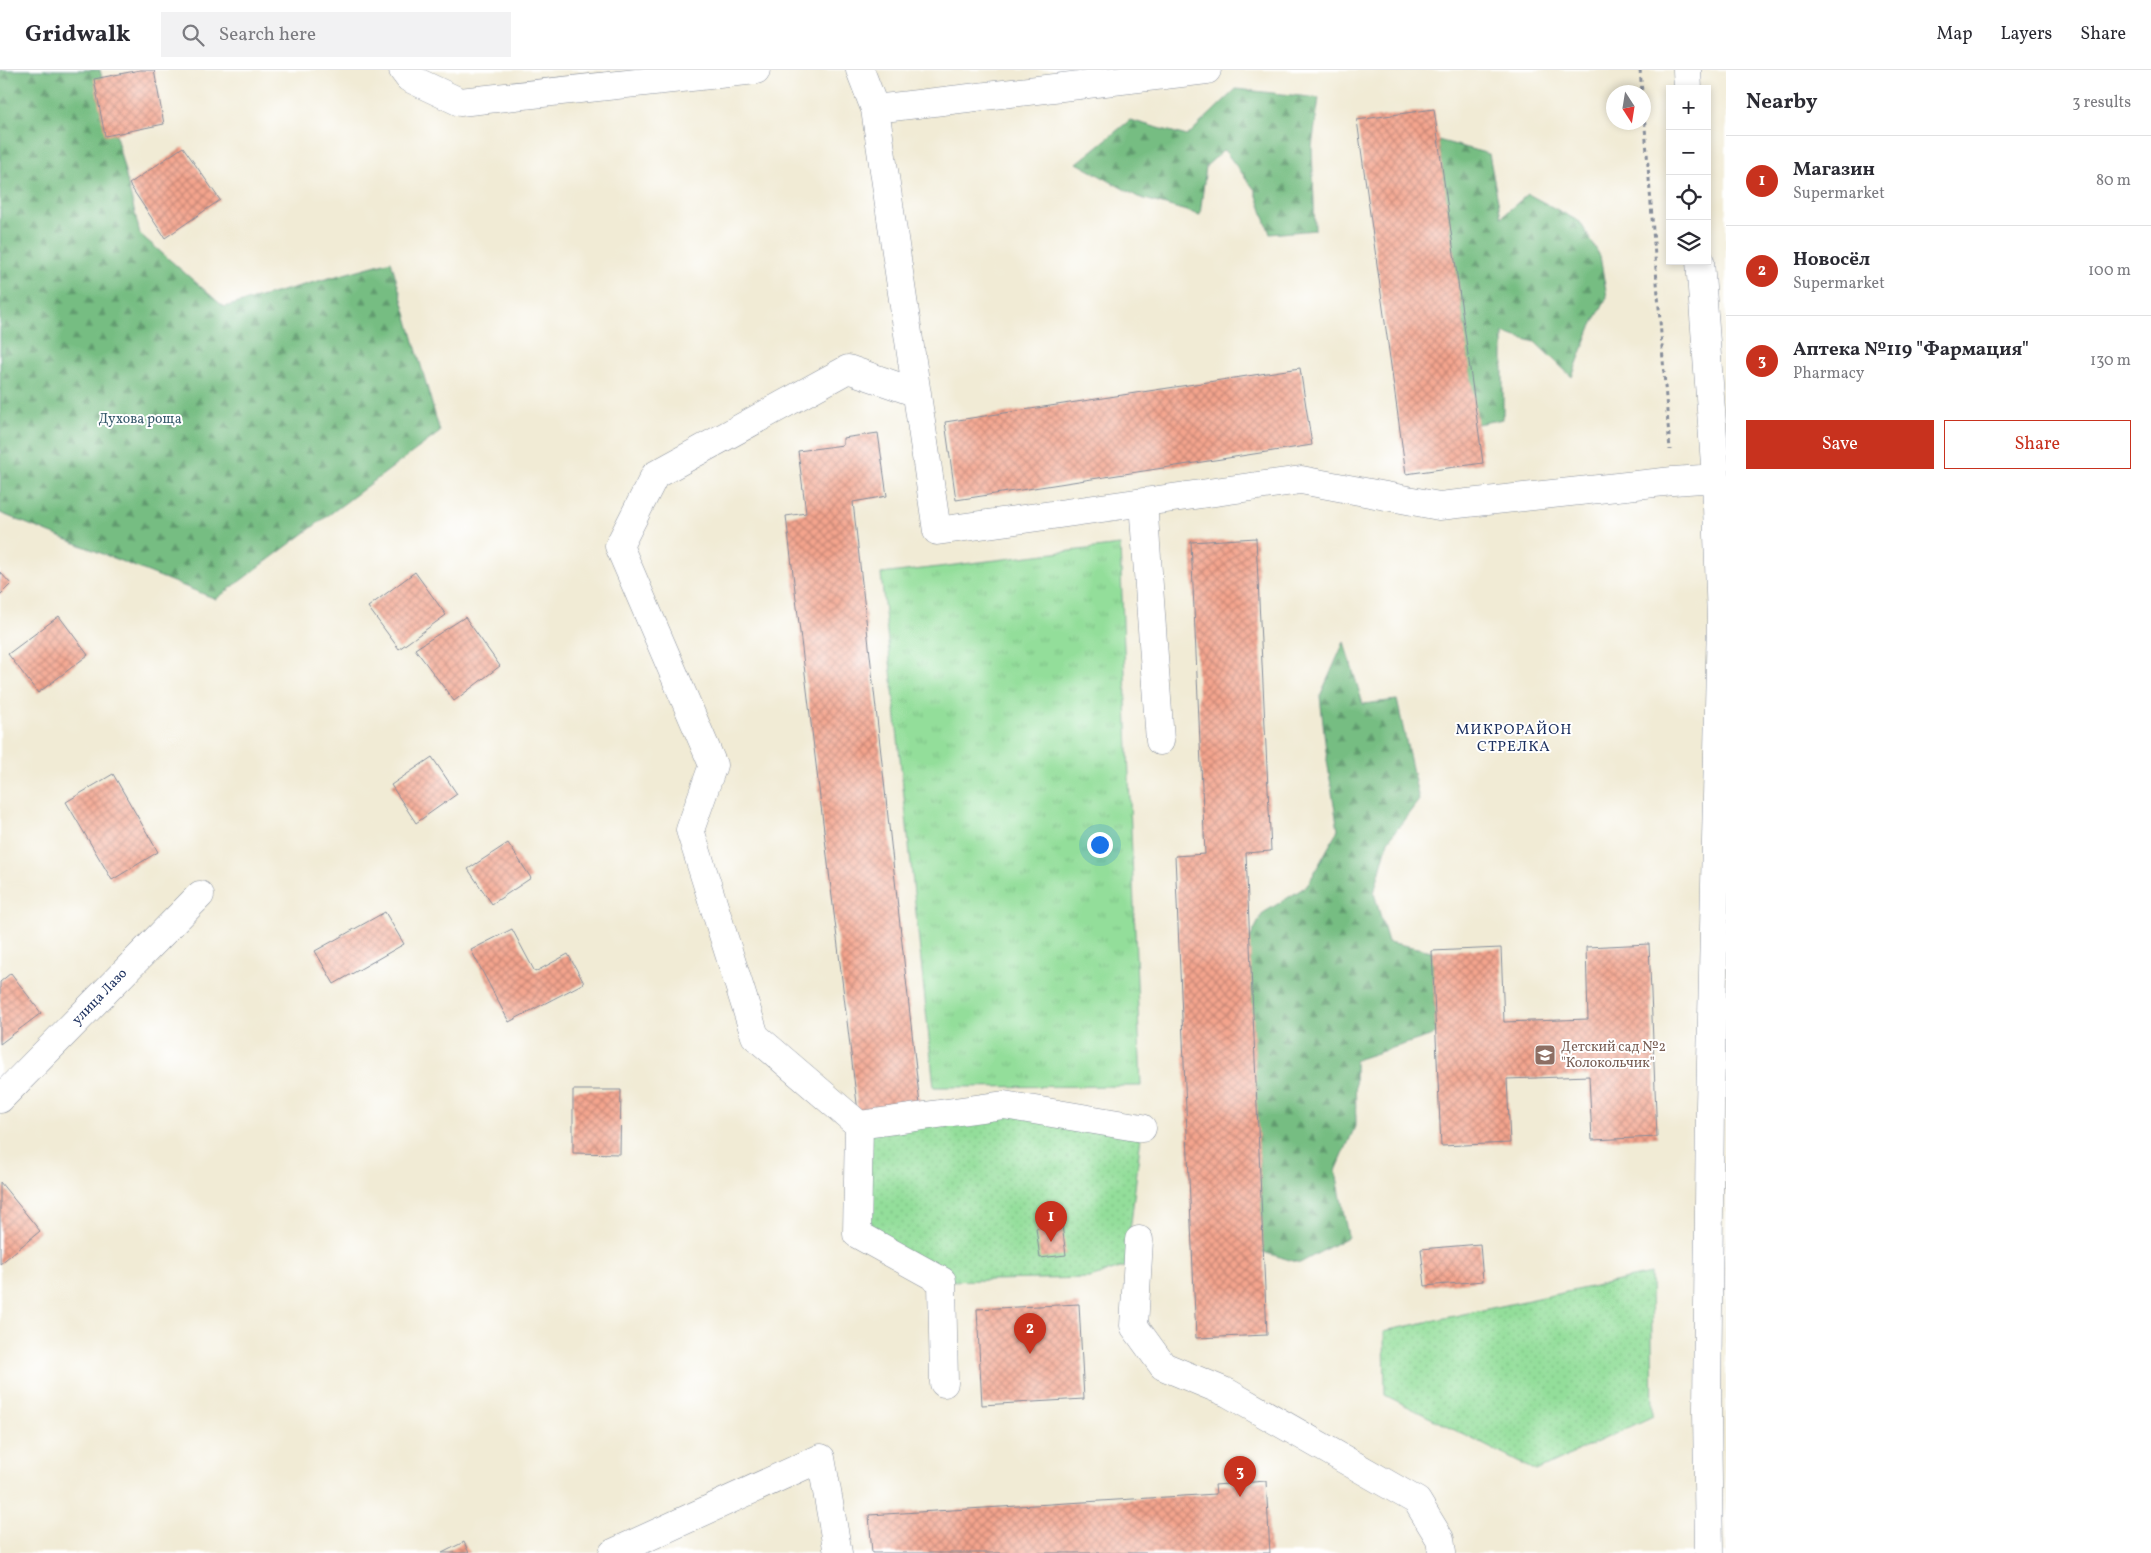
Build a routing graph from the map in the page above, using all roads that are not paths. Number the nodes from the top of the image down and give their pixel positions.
1 (403, 70) edge
2 (756, 70) edge
3 (860, 70) edge
4 (1207, 70) edge
5 (1687, 70) edge
6 (1688, 85) edge
7 (875, 108) junction
8 (1700, 265) edge
9 (917, 394) junction
10 (1716, 478) junction
11 (1143, 502) junction
12 (1160, 741) dead end
13 (200, 895) dead end
14 (0, 1100) edge
15 (1718, 1106) edge
16 (859, 1125) junction
17 (1142, 1128) dead end
18 (1140, 1240) dead end
19 (944, 1383) dead end
20 (1714, 1538) edge
21 (613, 1553) edge
22 (838, 1553) edge
23 (1442, 1553) edge

1 - 2 street
3 - 7 street
4 - 7 street
5 - 6 street
7 - 9 street
8 - 10 street
9 - 11 street
9 - 16 street
10 - 11 street
10 - 15 street
11 - 12 street
13 - 14 street, улица Лазо
15 - 20 street
16 - 17 street
16 - 19 street
18 - 23 street
21 - 22 street

